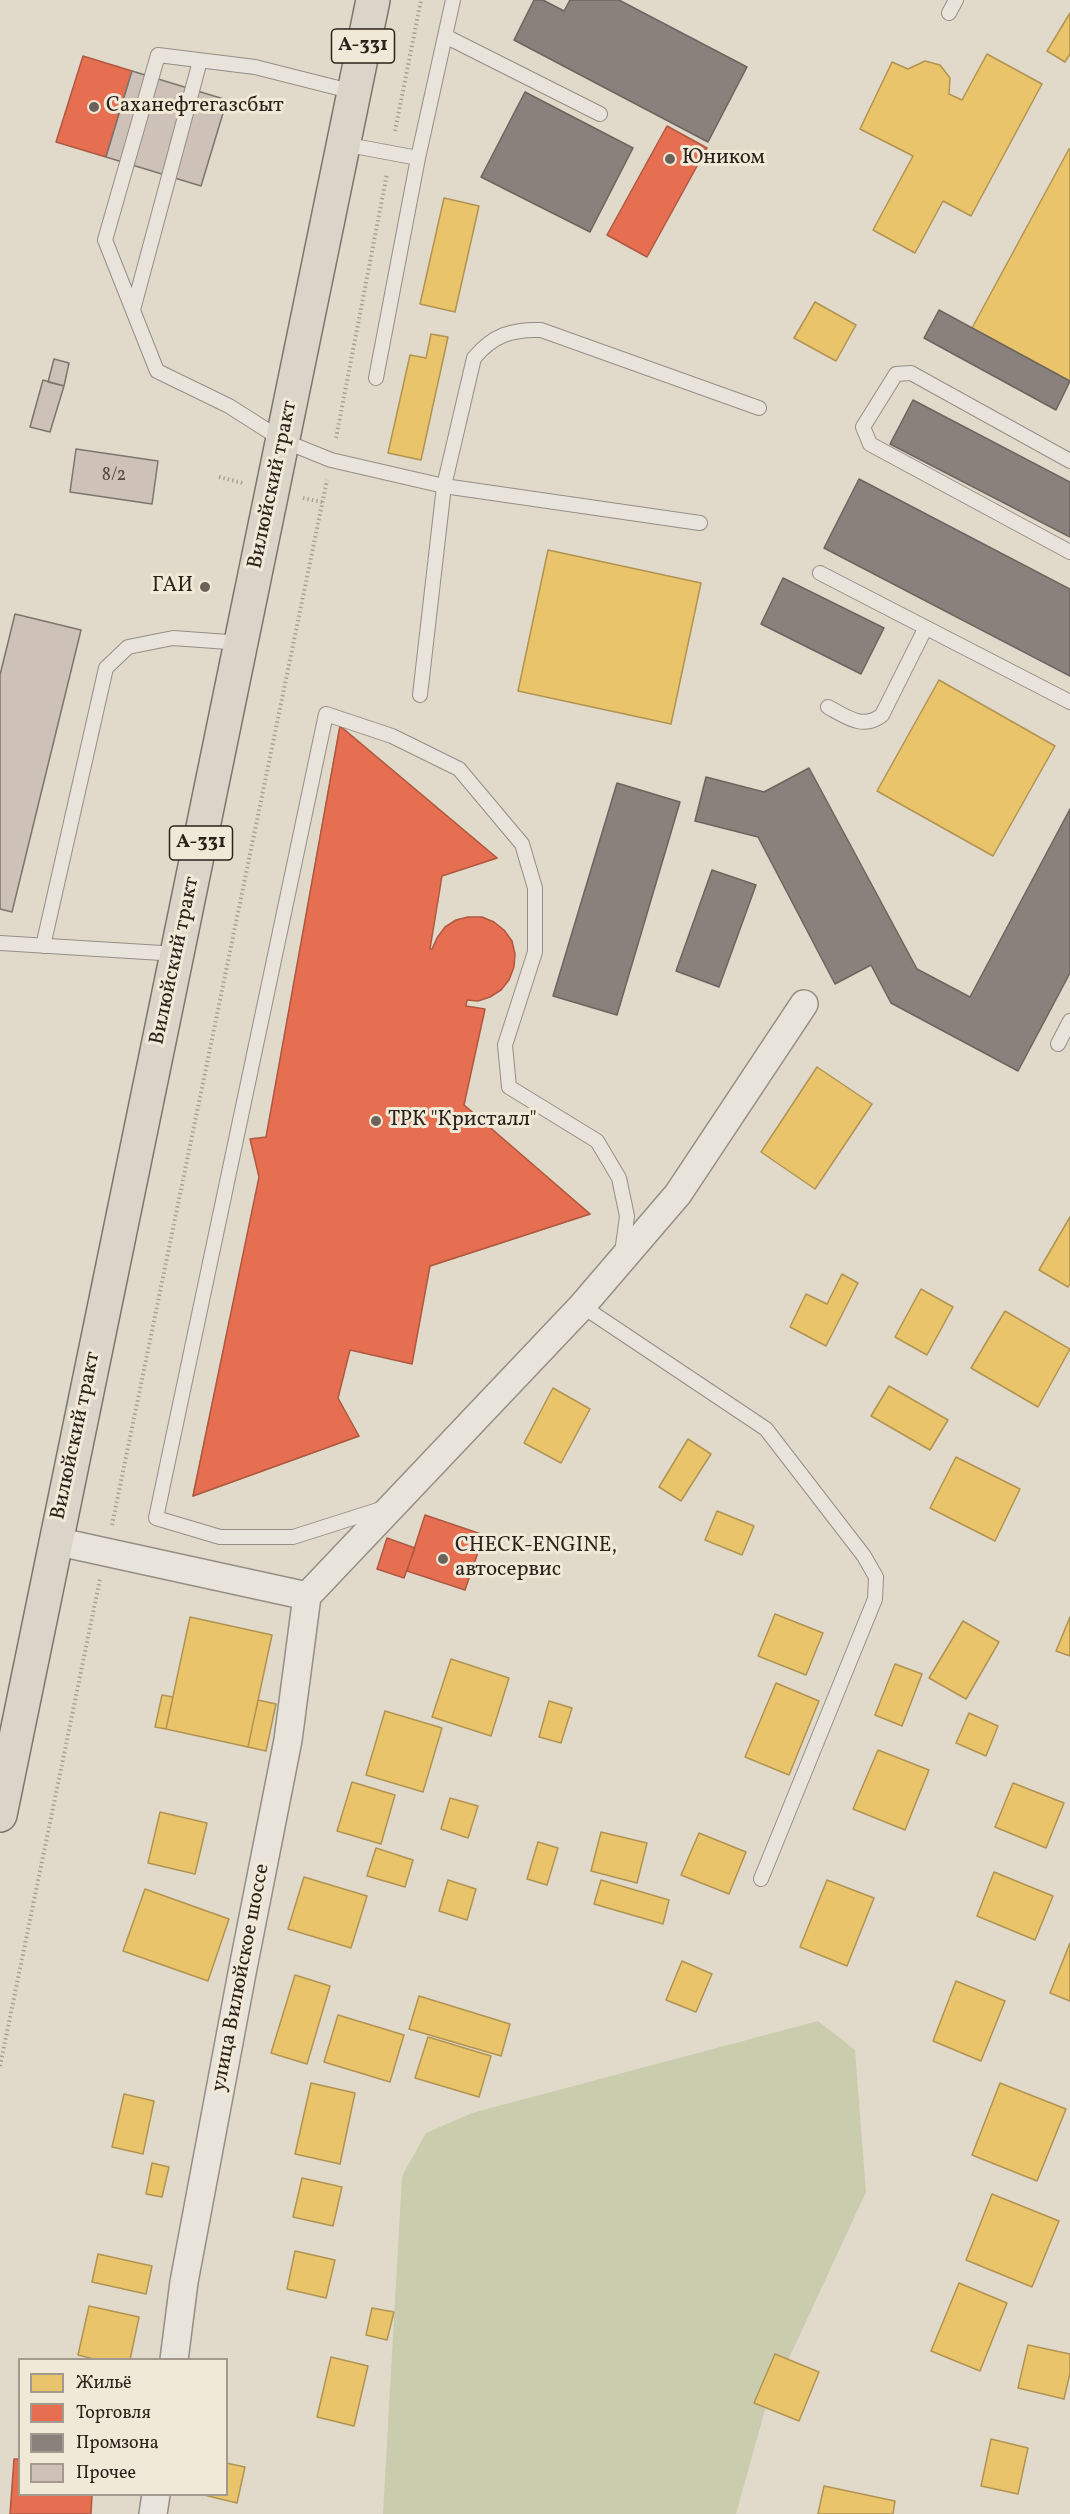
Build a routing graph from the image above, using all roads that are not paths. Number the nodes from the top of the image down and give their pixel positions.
1 (373, 0) edge
2 (453, 0) edge
3 (956, 0) edge
4 (949, 13) dead end
5 (445, 36) junction
6 (200, 61) junction
7 (354, 92) junction
8 (600, 114) dead end
9 (343, 144) junction
10 (418, 158) junction
11 (133, 310) junction
12 (376, 378) dead end
13 (759, 408) dead end
14 (284, 441) junction
15 (1070, 461) edge
16 (444, 486) junction
17 (700, 523) dead end
18 (1070, 552) edge
19 (820, 573) dead end
20 (925, 628) junction
21 (242, 643) junction
22 (420, 695) dead end
23 (1070, 702) edge
24 (828, 707) dead end
25 (0, 943) edge
26 (43, 946) junction
27 (178, 954) junction
28 (804, 1004) dead end
29 (1070, 1021) edge
30 (1058, 1044) dead end
31 (621, 1261) junction
32 (582, 1306) junction
33 (394, 1504) junction
34 (56, 1541) junction
35 (307, 1596) junction
36 (0, 1815) edge
37 (761, 1879) dead end
38 (174, 2358) edge
39 (156, 2496) edge
40 (153, 2514) edge

1 - 7 main road, Вилюйский тракт / А-331
2 - 5 lane
3 - 4 lane
5 - 8 lane
5 - 10 lane
6 - 7 lane
6 - 11 lane
6 - 11 lane
7 - 9 main road, Вилюйский тракт / А-331
9 - 10 lane
9 - 14 main road, Вилюйский тракт / А-331
10 - 12 lane
11 - 14 lane
13 - 16 lane
14 - 16 lane
14 - 21 main road, Вилюйский тракт / А-331
15 - 18 lane
16 - 17 lane
16 - 22 lane
19 - 20 lane
20 - 23 lane
20 - 24 lane
21 - 26 lane
21 - 27 main road, Вилюйский тракт / А-331
25 - 26 lane
26 - 27 lane
27 - 34 main road, Вилюйский тракт / А-331
28 - 31 street
29 - 30 lane
31 - 32 street
31 - 33 lane
32 - 33 street
32 - 37 lane
33 - 35 street
34 - 35 street
34 - 36 main road, Вилюйский тракт / А-331
35 - 38 street, улица Вилюйское шоссе
39 - 40 street

